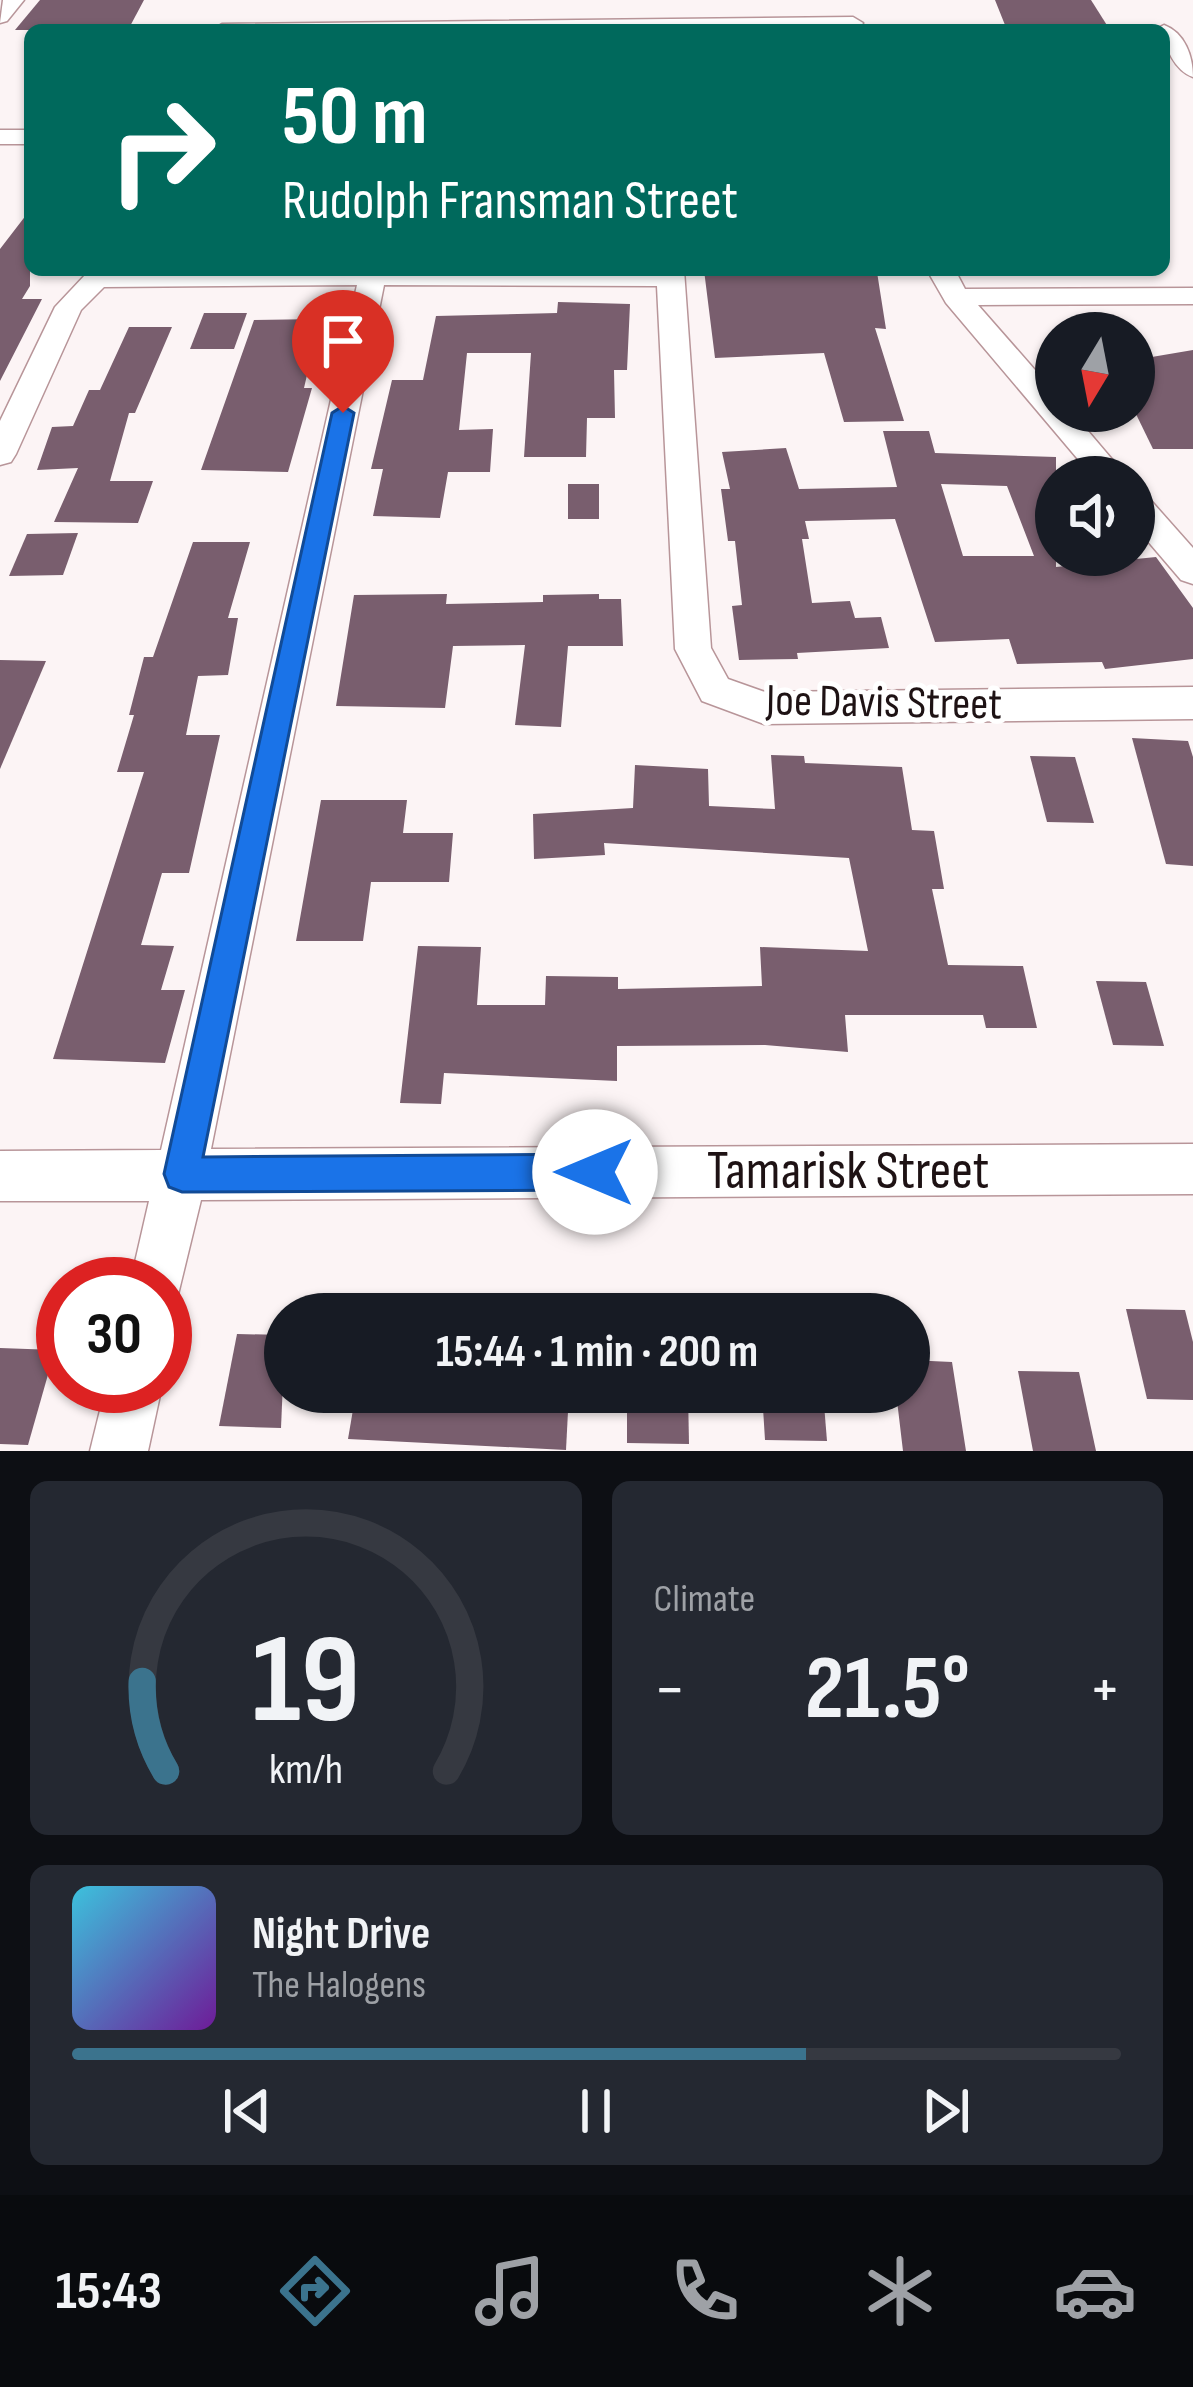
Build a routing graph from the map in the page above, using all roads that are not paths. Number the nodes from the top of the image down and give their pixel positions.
1 (14, 0) edge
2 (0, 17) edge
3 (1170, 39) edge
4 (1193, 70) edge
5 (520, 276) edge
6 (670, 276) edge
7 (371, 278) junction
8 (948, 284) edge
9 (1193, 296) edge
10 (0, 454) edge
11 (1094, 456) edge
12 (1155, 527) edge
13 (1193, 571) edge
14 (1193, 703) edge
15 (1193, 1169) edge
16 (182, 1174) junction
17 (0, 1176) edge
18 (163, 1257) edge
19 (128, 1413) edge
20 (119, 1451) edge

1 - 2 street
3 - 4 street
5 - 7 street
6 - 14 street, Joe Davis Street
7 - 10 street
7 - 16 street
8 - 9 street
8 - 11 street
12 - 13 street
15 - 16 street, Tamarisk Street
16 - 17 street, Tamarisk Street
16 - 18 street
19 - 20 street

